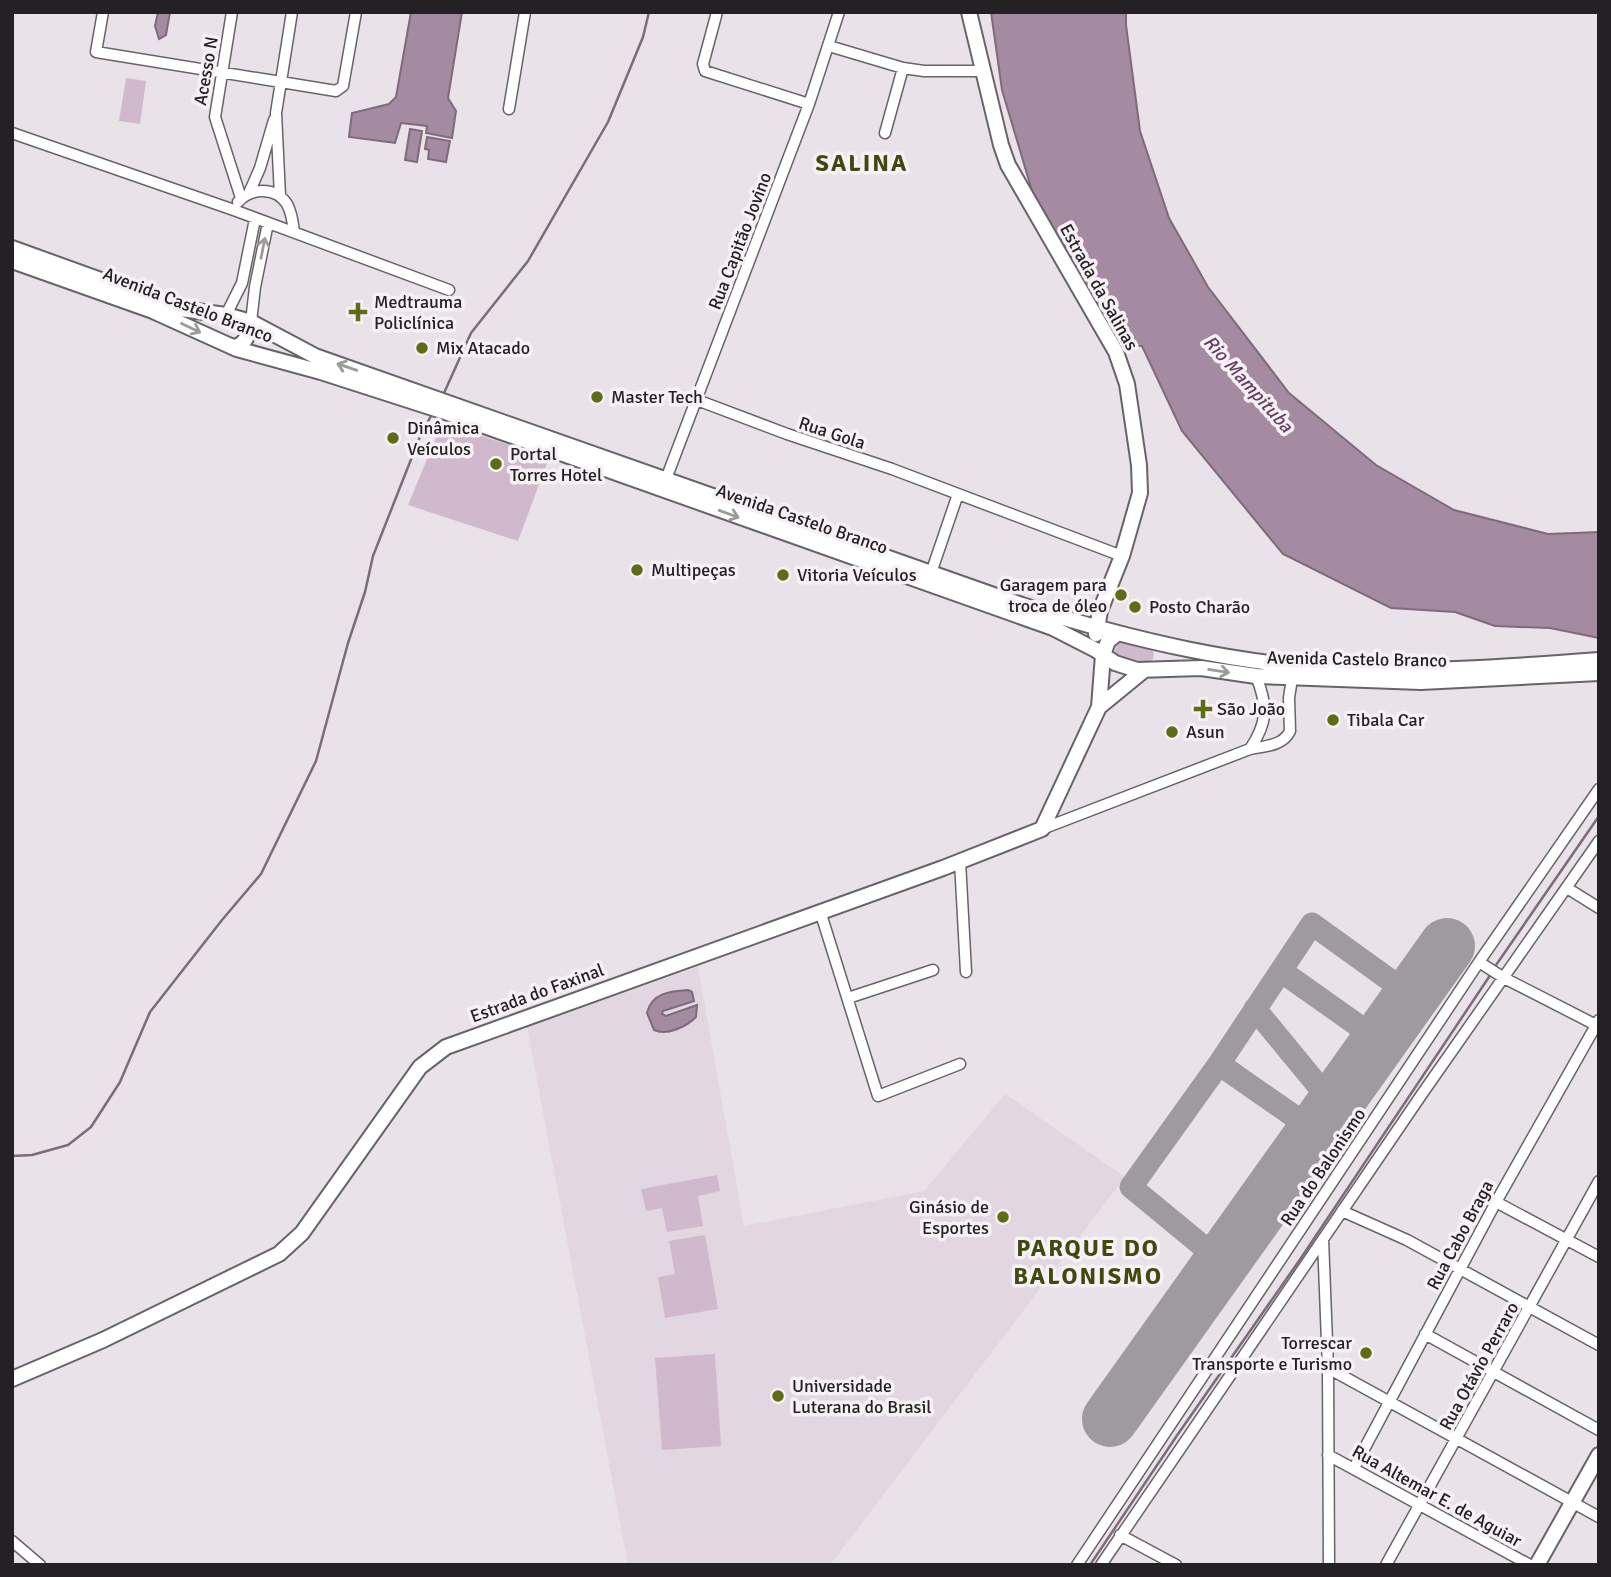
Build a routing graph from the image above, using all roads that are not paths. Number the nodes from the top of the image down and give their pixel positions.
1 (103, 12) edge
2 (232, 12) edge
3 (292, 12) edge
4 (355, 12) edge
5 (525, 12) edge
6 (717, 12) edge
7 (839, 12) edge
8 (969, 12) edge
9 (829, 46) junction
10 (903, 68) junction
11 (985, 71) junction
12 (222, 74) junction
13 (280, 83) junction
14 (809, 104) junction
15 (509, 109) dead end
16 (276, 113) junction
17 (12, 133) edge
18 (885, 133) dead end
19 (245, 195) junction
20 (280, 196) junction
21 (231, 209) junction
22 (255, 219) junction
23 (268, 223) junction
24 (294, 232) junction
25 (12, 248) edge
26 (12, 261) edge
27 (242, 283) junction
28 (255, 287) junction
29 (449, 290) dead end
30 (226, 314) junction
31 (251, 322) junction
32 (225, 344) junction
33 (697, 400) junction
34 (666, 479) junction
35 (958, 494) junction
36 (1122, 556) junction
37 (931, 573) junction
38 (1097, 627) junction
39 (1117, 634) junction
40 (1160, 643) junction
41 (1099, 652) junction
42 (1599, 660) edge
43 (1147, 670) junction
44 (1599, 673) edge
45 (1256, 676) junction
46 (1292, 678) junction
47 (1099, 707) junction
48 (1250, 749) junction
49 (1599, 789) edge
50 (1042, 830) junction
51 (1599, 841) edge
52 (960, 861) junction
53 (1567, 888) junction
54 (1599, 908) edge
55 (820, 911) junction
56 (1483, 964) junction
57 (933, 970) dead end
58 (966, 971) dead end
59 (1502, 976) junction
60 (848, 999) junction
61 (1597, 1022) edge
62 (960, 1064) dead end
63 (1599, 1181) edge
64 (1496, 1202) junction
65 (1342, 1211) junction
66 (1323, 1239) junction
67 (1567, 1239) junction
68 (1599, 1257) edge
69 (1460, 1268) junction
70 (1529, 1307) junction
71 (1425, 1334) junction
72 (1599, 1345) edge
73 (1328, 1368) junction
74 (1494, 1372) junction
75 (12, 1379) edge
76 (1388, 1400) junction
77 (1599, 1430) edge
78 (1457, 1438) junction
79 (1328, 1455) junction
80 (1599, 1455) edge
81 (1353, 1468) junction
82 (1419, 1503) junction
83 (1573, 1503) junction
84 (1599, 1517) edge
85 (1120, 1535) junction
86 (12, 1541) edge
87 (1159, 1561) edge
88 (40, 1565) edge
89 (1077, 1565) edge
90 (1101, 1565) edge
91 (1176, 1565) edge
92 (1329, 1565) edge
93 (1386, 1565) edge
94 (1530, 1565) edge
95 (1537, 1565) edge

1 - 12 street
2 - 12 street, Acesso N
3 - 13 street
4 - 13 street
5 - 15 street
6 - 14 street
7 - 9 street, Rua Capitão Jovino
8 - 11 main road, Estrada da Salinas
9 - 10 street
9 - 14 street, Rua Capitão Jovino
10 - 11 street
10 - 18 street
11 - 36 main road, Estrada da Salinas
12 - 13 street
12 - 19 street, Acesso N
13 - 16 street
14 - 33 street, Rua Capitão Jovino
16 - 19 street
16 - 20 street
17 - 21 street
19 - 20 street
19 - 21 street
20 - 24 street
21 - 22 street
22 - 23 street
22 - 27 street
23 - 24 street
28 -> 23 street
24 - 29 street
25 - 30 main road, Avenida Castelo Branco
26 -> 32 main road, Avenida Castelo Branco
27 - 28 street
27 - 30 street
28 - 31 street
30 - 31 main road, Avenida Castelo Branco
30 - 32 main road
31 - 32 main road
34 -> 31 main road, Avenida Castelo Branco
32 -> 41 main road, Avenida Castelo Branco
33 - 34 street, Rua Capitão Jovino
33 - 35 street, Rua Gola
34 - 37 main road, Avenida Castelo Branco
35 - 36 street, Rua Gola
35 - 37 street
36 - 38 main road, Estrada da Salinas
37 - 38 main road, Avenida Castelo Branco
38 - 39 main road, Avenida Castelo Branco
38 - 41 main road, Estrada da Salinas
39 - 40 main road, Avenida Castelo Branco
39 - 41 main road
40 - 42 main road, Avenida Castelo Branco
40 - 43 main road
41 - 43 main road, Avenida Castelo Branco
41 - 47 main road, Estrada da Salinas
43 -> 45 main road, Avenida Castelo Branco
43 - 47 main road
44 - 46 main road, Avenida Castelo Branco
45 - 46 main road, Avenida Castelo Branco
45 - 48 street
46 - 48 street
47 - 50 main road
48 - 50 street
49 - 56 street, Rua do Balonismo
50 - 52 main road, Estrada do Faxinal
51 - 53 street
52 - 55 main road, Estrada do Faxinal
52 - 58 street
53 - 54 street
53 - 59 street
55 - 60 street
55 - 75 main road, Estrada do Faxinal
56 - 59 street
56 - 89 street, Rua do Balonismo
57 - 60 street
59 - 61 street
59 - 65 street
60 - 62 street
61 - 64 street, Rua Cabo Braga
63 - 67 street, Rua Otávio Perraro
64 - 67 street
64 - 69 street, Rua Cabo Braga
65 - 66 street
65 - 69 street
66 - 73 street
66 - 85 street
67 - 68 street
67 - 70 street, Rua Otávio Perraro
69 - 70 street
69 - 71 street, Rua Cabo Braga
70 - 72 street
70 - 74 street, Rua Otávio Perraro
71 - 74 street
71 - 76 street, Rua Cabo Braga
73 - 76 street
73 - 79 street
74 - 77 street
74 - 78 street, Rua Otávio Perraro
76 - 78 street
76 - 81 street, Rua Cabo Braga
78 - 82 street, Rua Otávio Perraro
78 - 83 street
79 - 81 street, Rua Altemar E. de Aguiar
79 - 92 street
80 - 83 main road
81 - 82 street, Rua Altemar E. de Aguiar
82 - 93 street, Rua Otávio Perraro
82 - 94 street, Rua Altemar E. de Aguiar
83 - 84 street
83 - 95 main road
85 - 87 street
85 - 90 street
86 - 88 street
87 - 91 street

